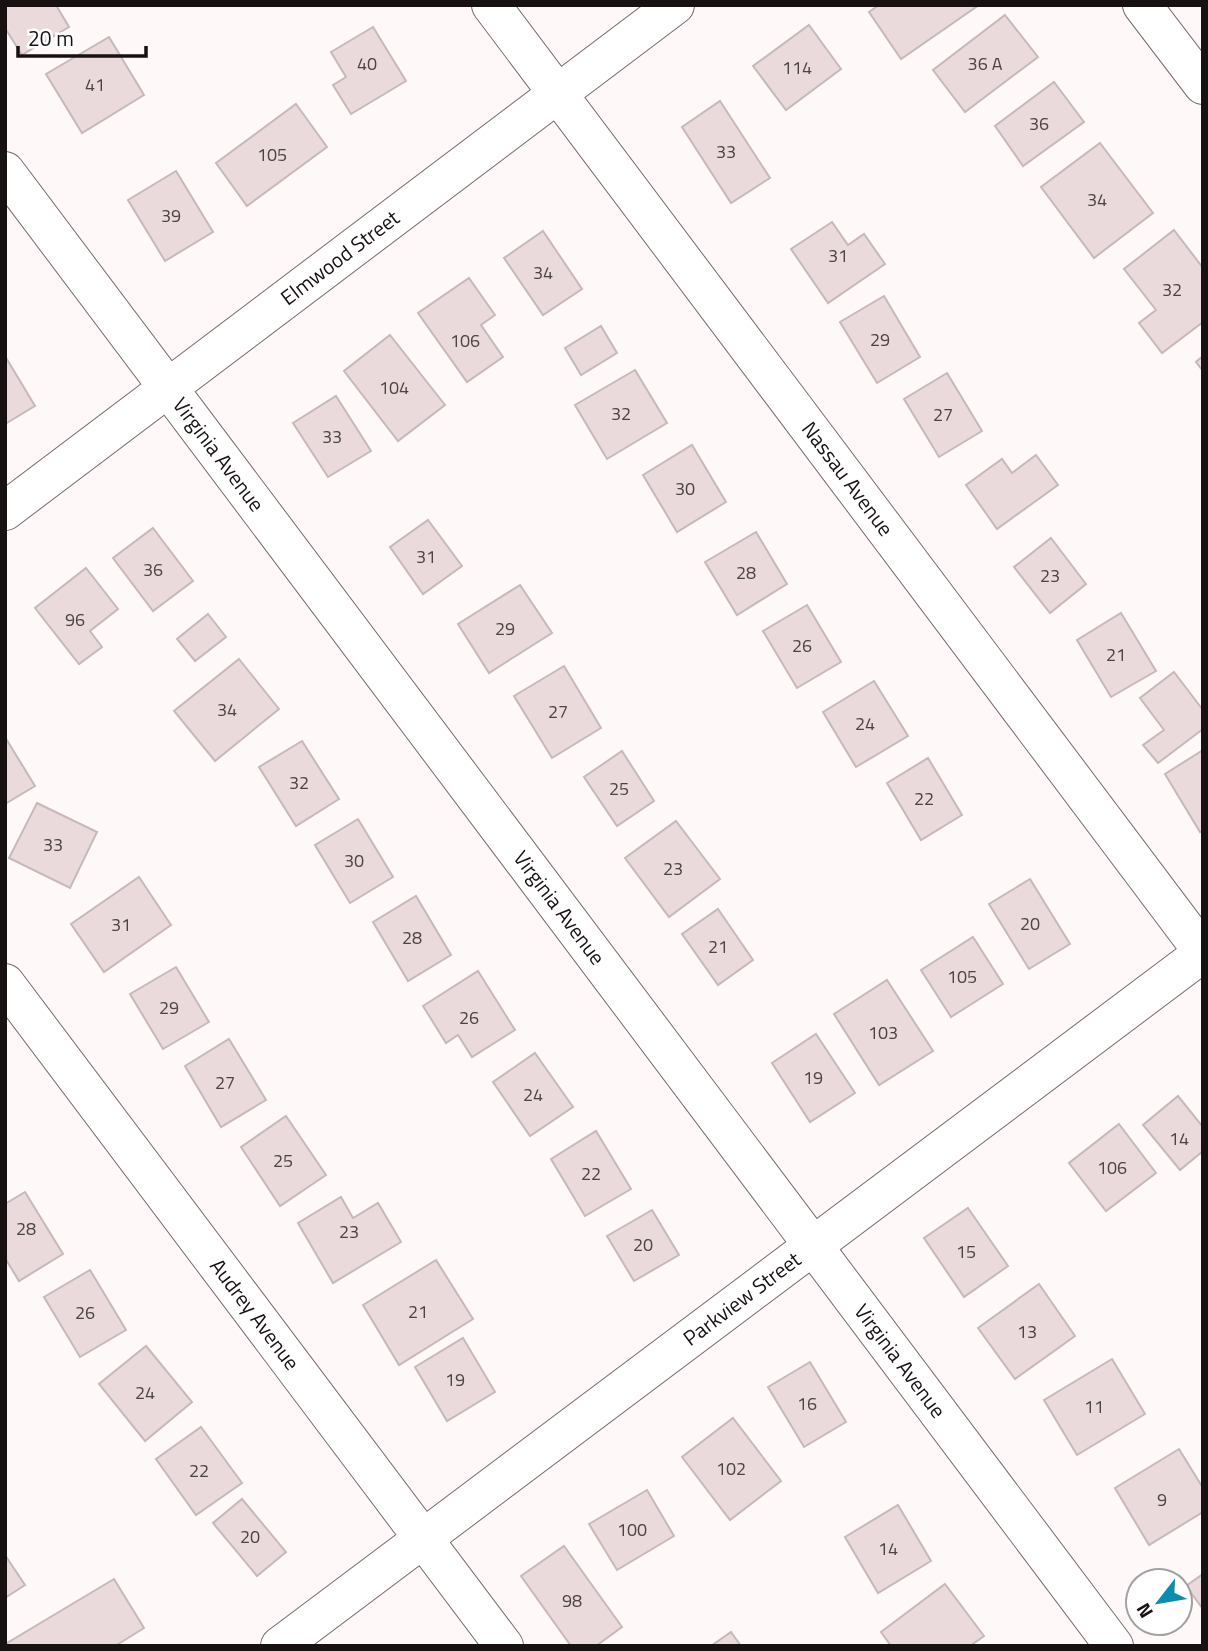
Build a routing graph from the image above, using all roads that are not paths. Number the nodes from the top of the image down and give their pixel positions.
1 (491, 5) edge
2 (675, 5) edge
3 (1142, 5) edge
4 (1203, 85) edge
5 (558, 94) junction
6 (5, 171) edge
7 (169, 388) junction
8 (5, 511) edge
9 (1203, 952) edge
10 (5, 983) edge
11 (814, 1245) junction
12 (423, 1539) junction
13 (280, 1646) edge
14 (504, 1646) edge
15 (1114, 1646) edge

1 - 5 street, Nassau Avenue
2 - 5 street, Elmwood Street
3 - 4 street
5 - 7 street, Elmwood Street
5 - 9 street, Nassau Avenue
6 - 7 street, Virginia Avenue
7 - 8 street, Elmwood Street
7 - 11 street, Virginia Avenue
9 - 11 street, Parkview Street
10 - 12 street, Audrey Avenue
11 - 12 street, Parkview Street
11 - 15 street, Virginia Avenue
12 - 13 street, Parkview Street
12 - 14 street, Audrey Avenue

